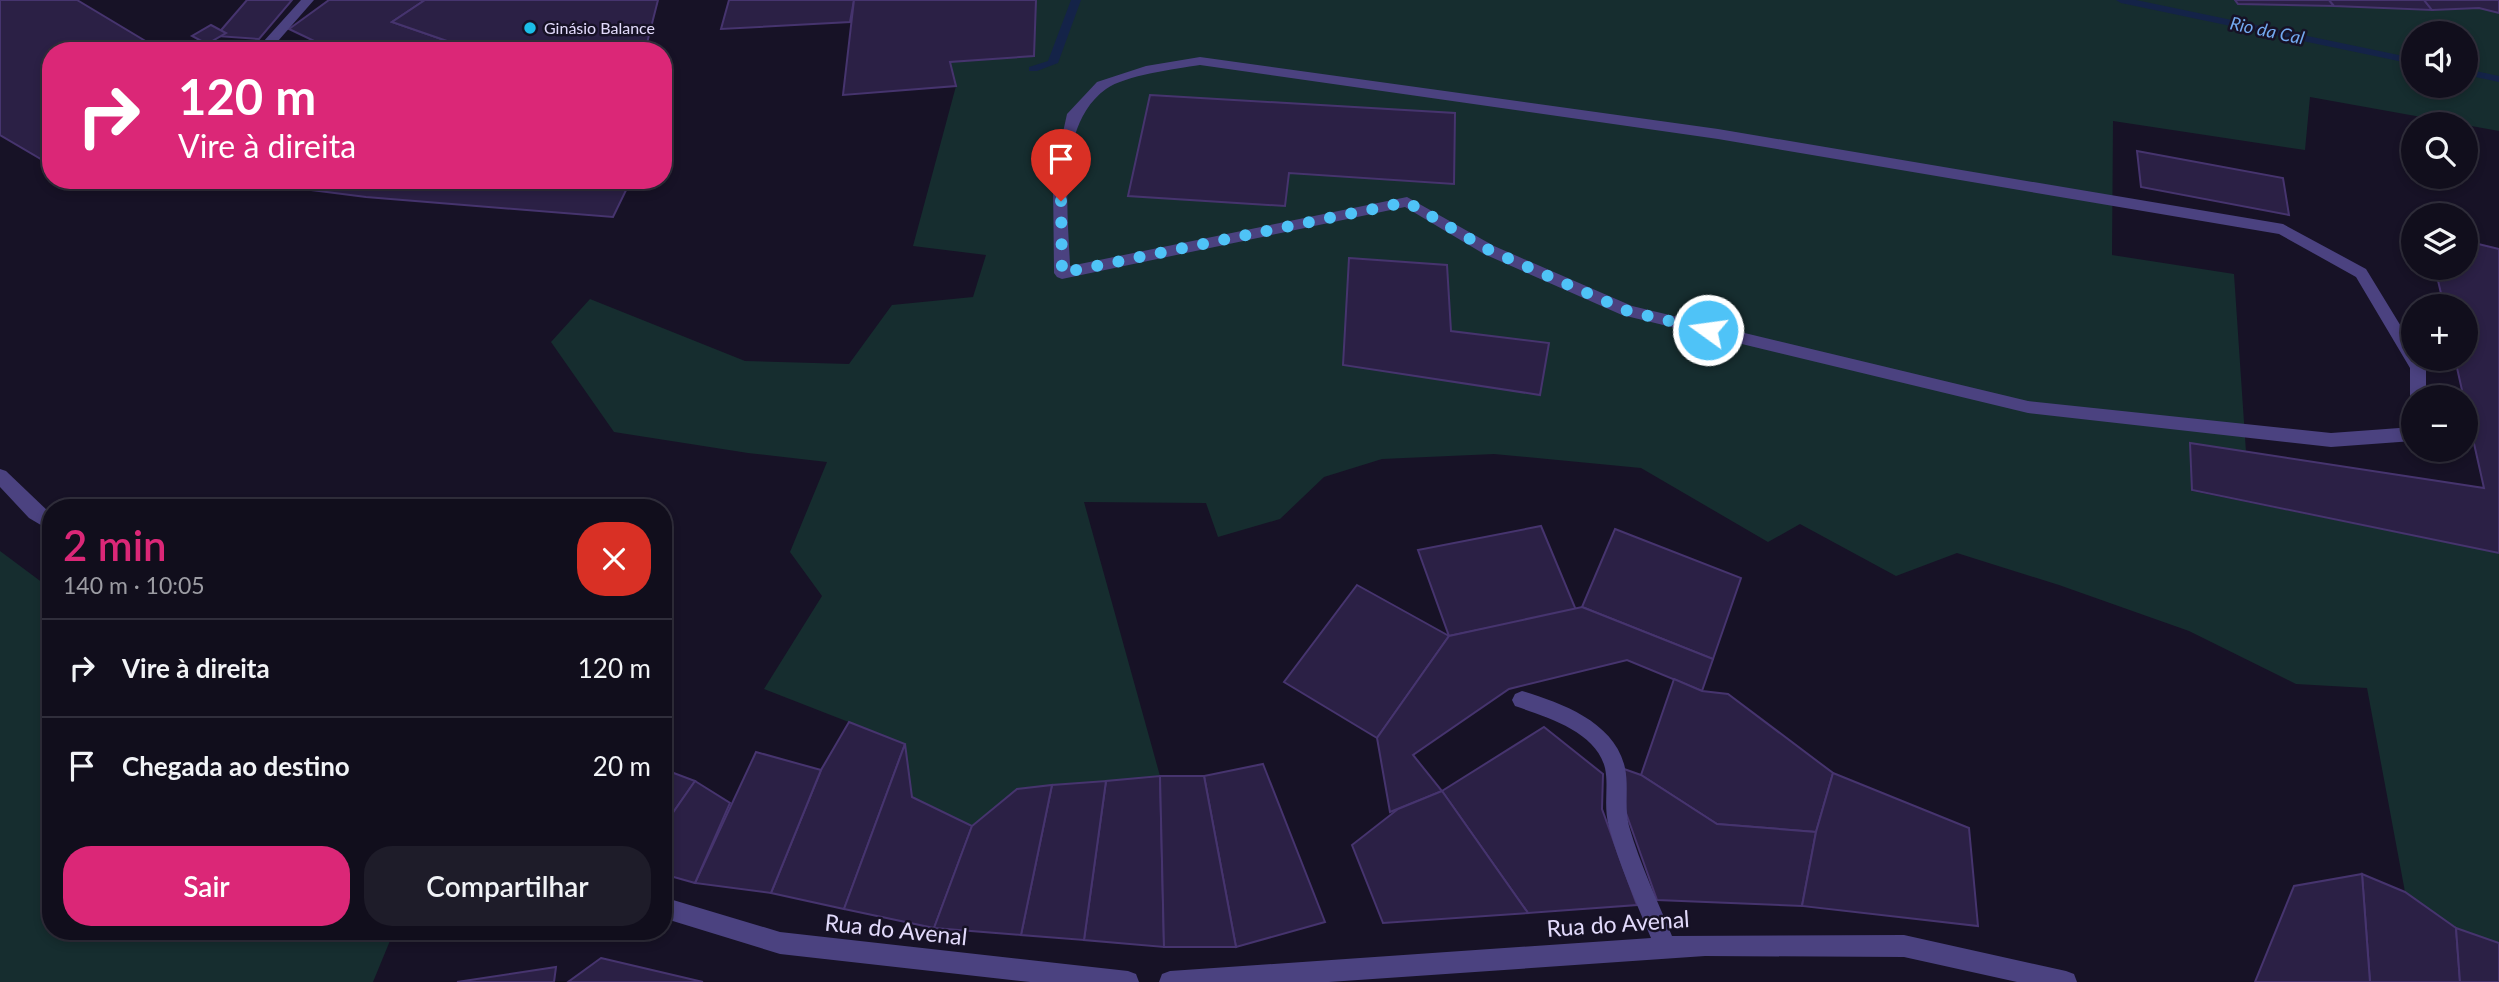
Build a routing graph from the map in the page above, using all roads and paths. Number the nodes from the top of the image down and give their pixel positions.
1 (308, 0) edge
2 (270, 42) edge
3 (2418, 385) edge
4 (2401, 435) edge
5 (0, 476) edge
6 (42, 518) edge
7 (1522, 700) dead end
8 (672, 910) edge
9 (1666, 947) junction
10 (1128, 982) edge
11 (1170, 982) edge
12 (2066, 982) edge

1 - 2 street
3 - 4 street
5 - 6 street
7 - 9 street
8 - 10 street, Rua do Avenal
9 - 11 street, Rua do Avenal
9 - 12 street, Rua do Avenal

